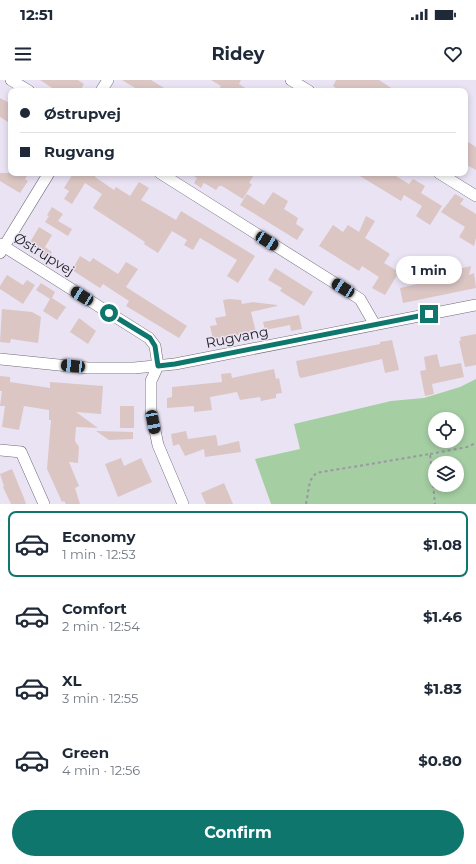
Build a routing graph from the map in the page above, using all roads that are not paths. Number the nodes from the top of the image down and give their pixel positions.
1 (11, 80) edge
2 (291, 80) edge
3 (23, 88) edge
4 (304, 88) edge
5 (47, 176) edge
6 (165, 176) edge
7 (445, 176) edge
8 (476, 196) edge
9 (1, 248) edge
10 (476, 305) edge
11 (375, 325) junction
12 (0, 359) edge
13 (158, 366) junction
14 (0, 450) edge
15 (44, 504) edge
16 (183, 504) edge

1 - 3 street
2 - 4 street
5 - 9 street
6 - 11 street
7 - 8 street
9 - 13 street, Østrupvej
10 - 11 street, Rugvang
11 - 13 street, Rugvang
12 - 13 street, Rugvang
13 - 16 street
14 - 15 street

